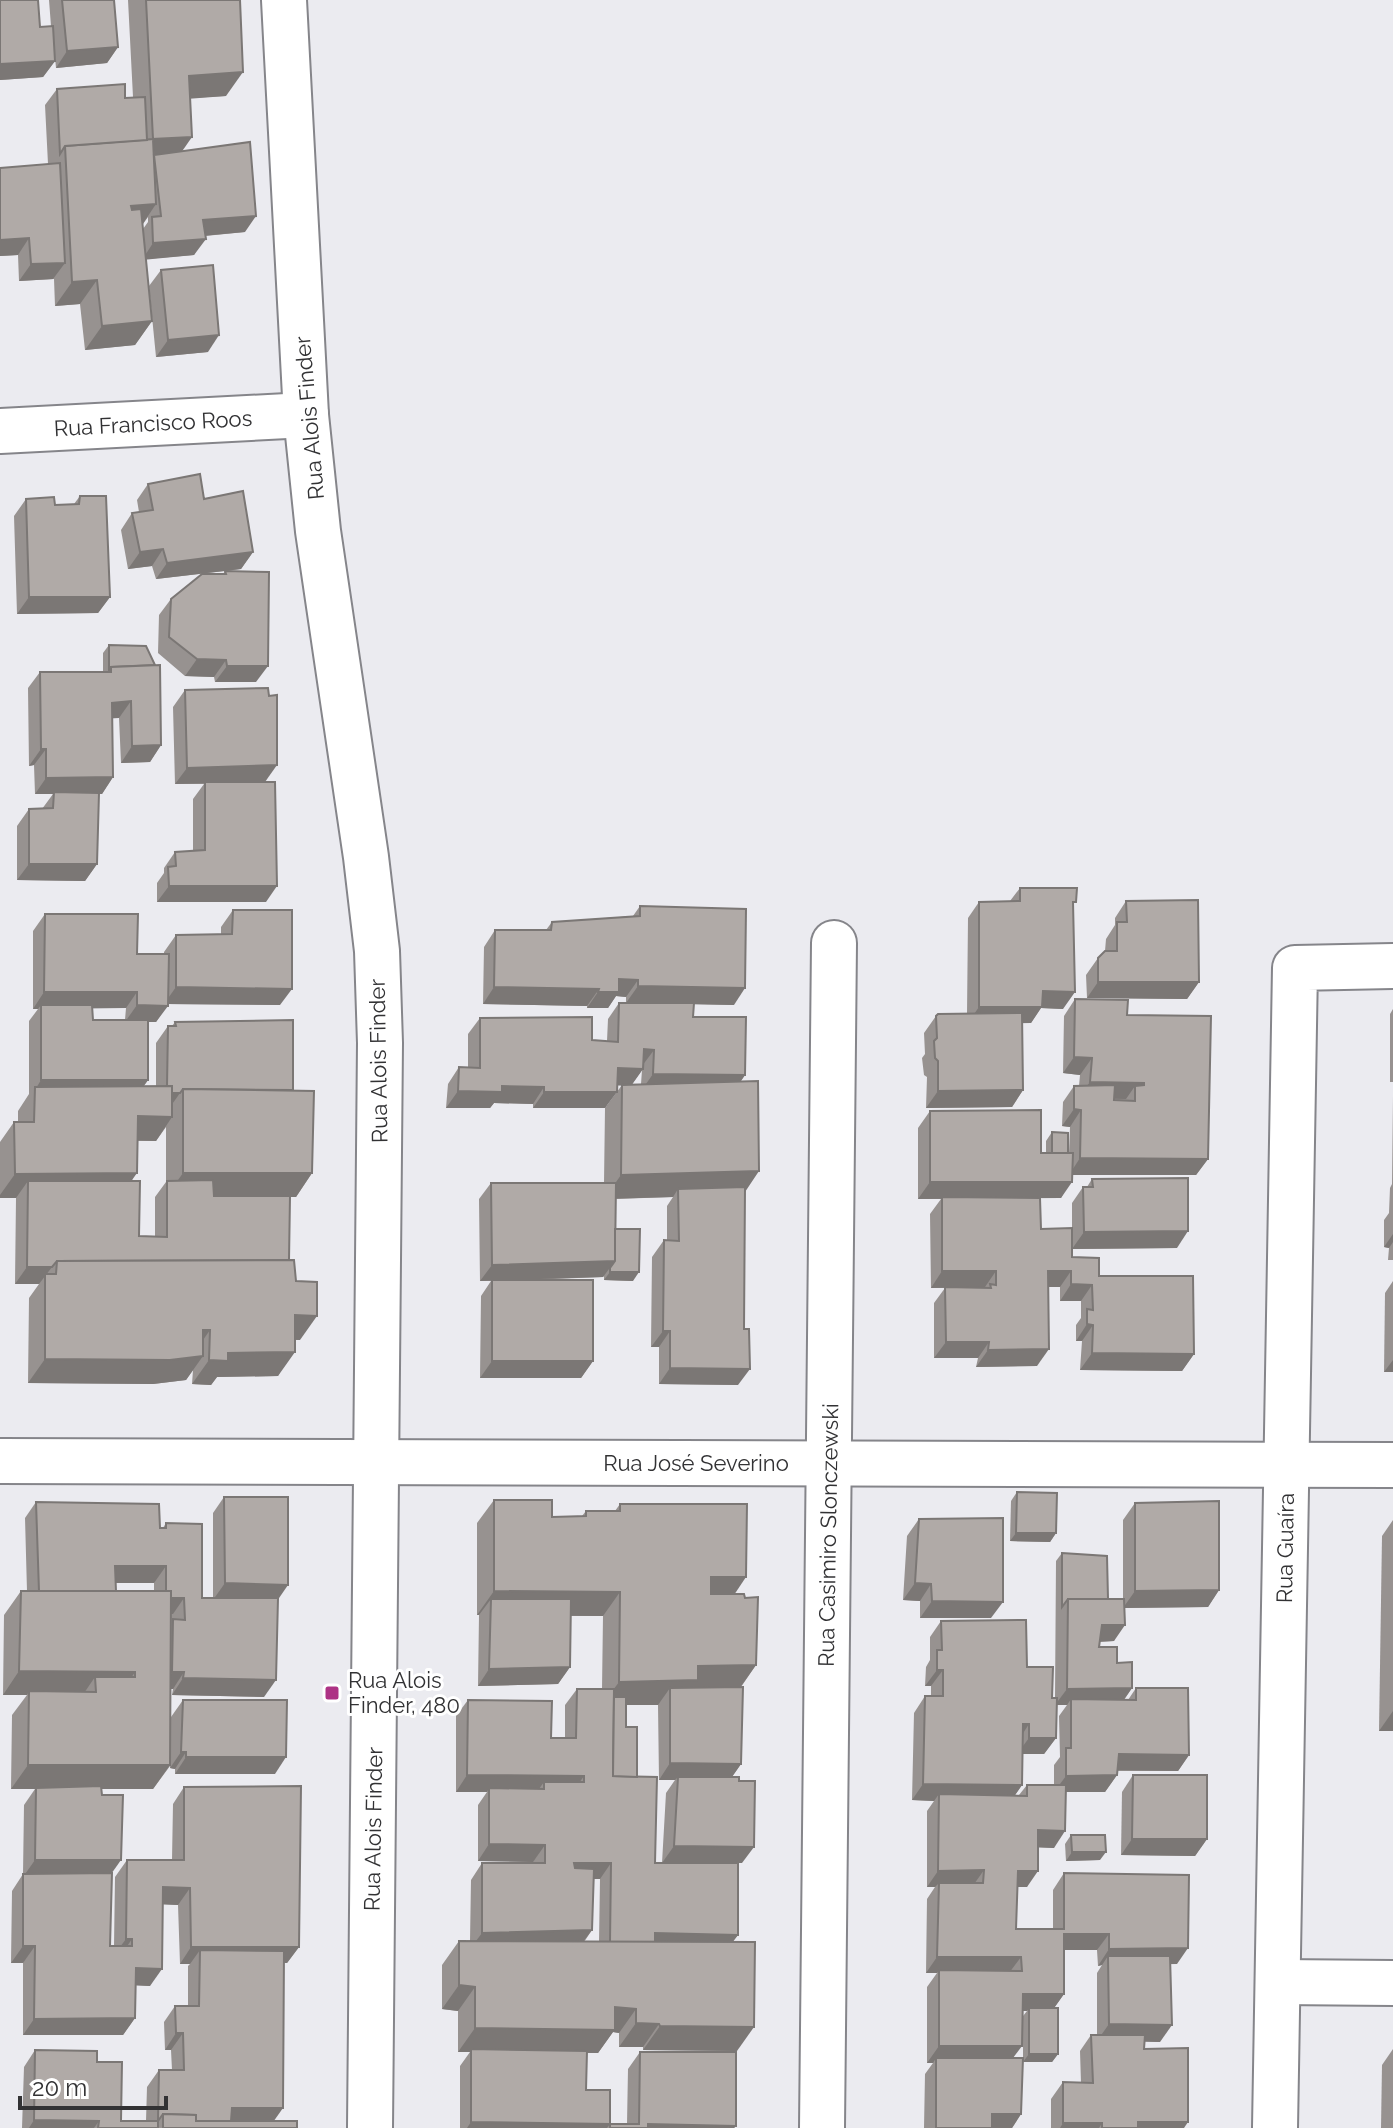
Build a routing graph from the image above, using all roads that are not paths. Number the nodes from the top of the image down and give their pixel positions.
1 (284, 0) edge
2 (306, 415) junction
3 (0, 431) edge
4 (834, 943) dead end
5 (1393, 966) edge
6 (0, 1461) edge
7 (377, 1461) junction
8 (829, 1463) junction
9 (1287, 1464) junction
10 (1393, 1465) edge
11 (1278, 1982) junction
12 (1393, 1983) edge
13 (370, 2128) edge
14 (822, 2128) edge
15 (1275, 2128) edge

1 - 2 street, Rua Alois Finder
2 - 3 street, Rua Francisco Roos
2 - 7 street, Rua Alois Finder
4 - 8 street, Rua Casimiro Slonczewski
5 - 9 street, Rua Guaíra
6 - 7 street, Rua José Severino
7 - 8 street, Rua José Severino
7 - 13 street, Rua Alois Finder
8 - 9 street, Rua José Severino
8 - 14 street, Rua Casimiro Slonczewski
9 - 10 street, Rua José Severino
9 - 11 street, Rua Guaíra
11 - 12 street
11 - 15 street, Rua Guaíra

